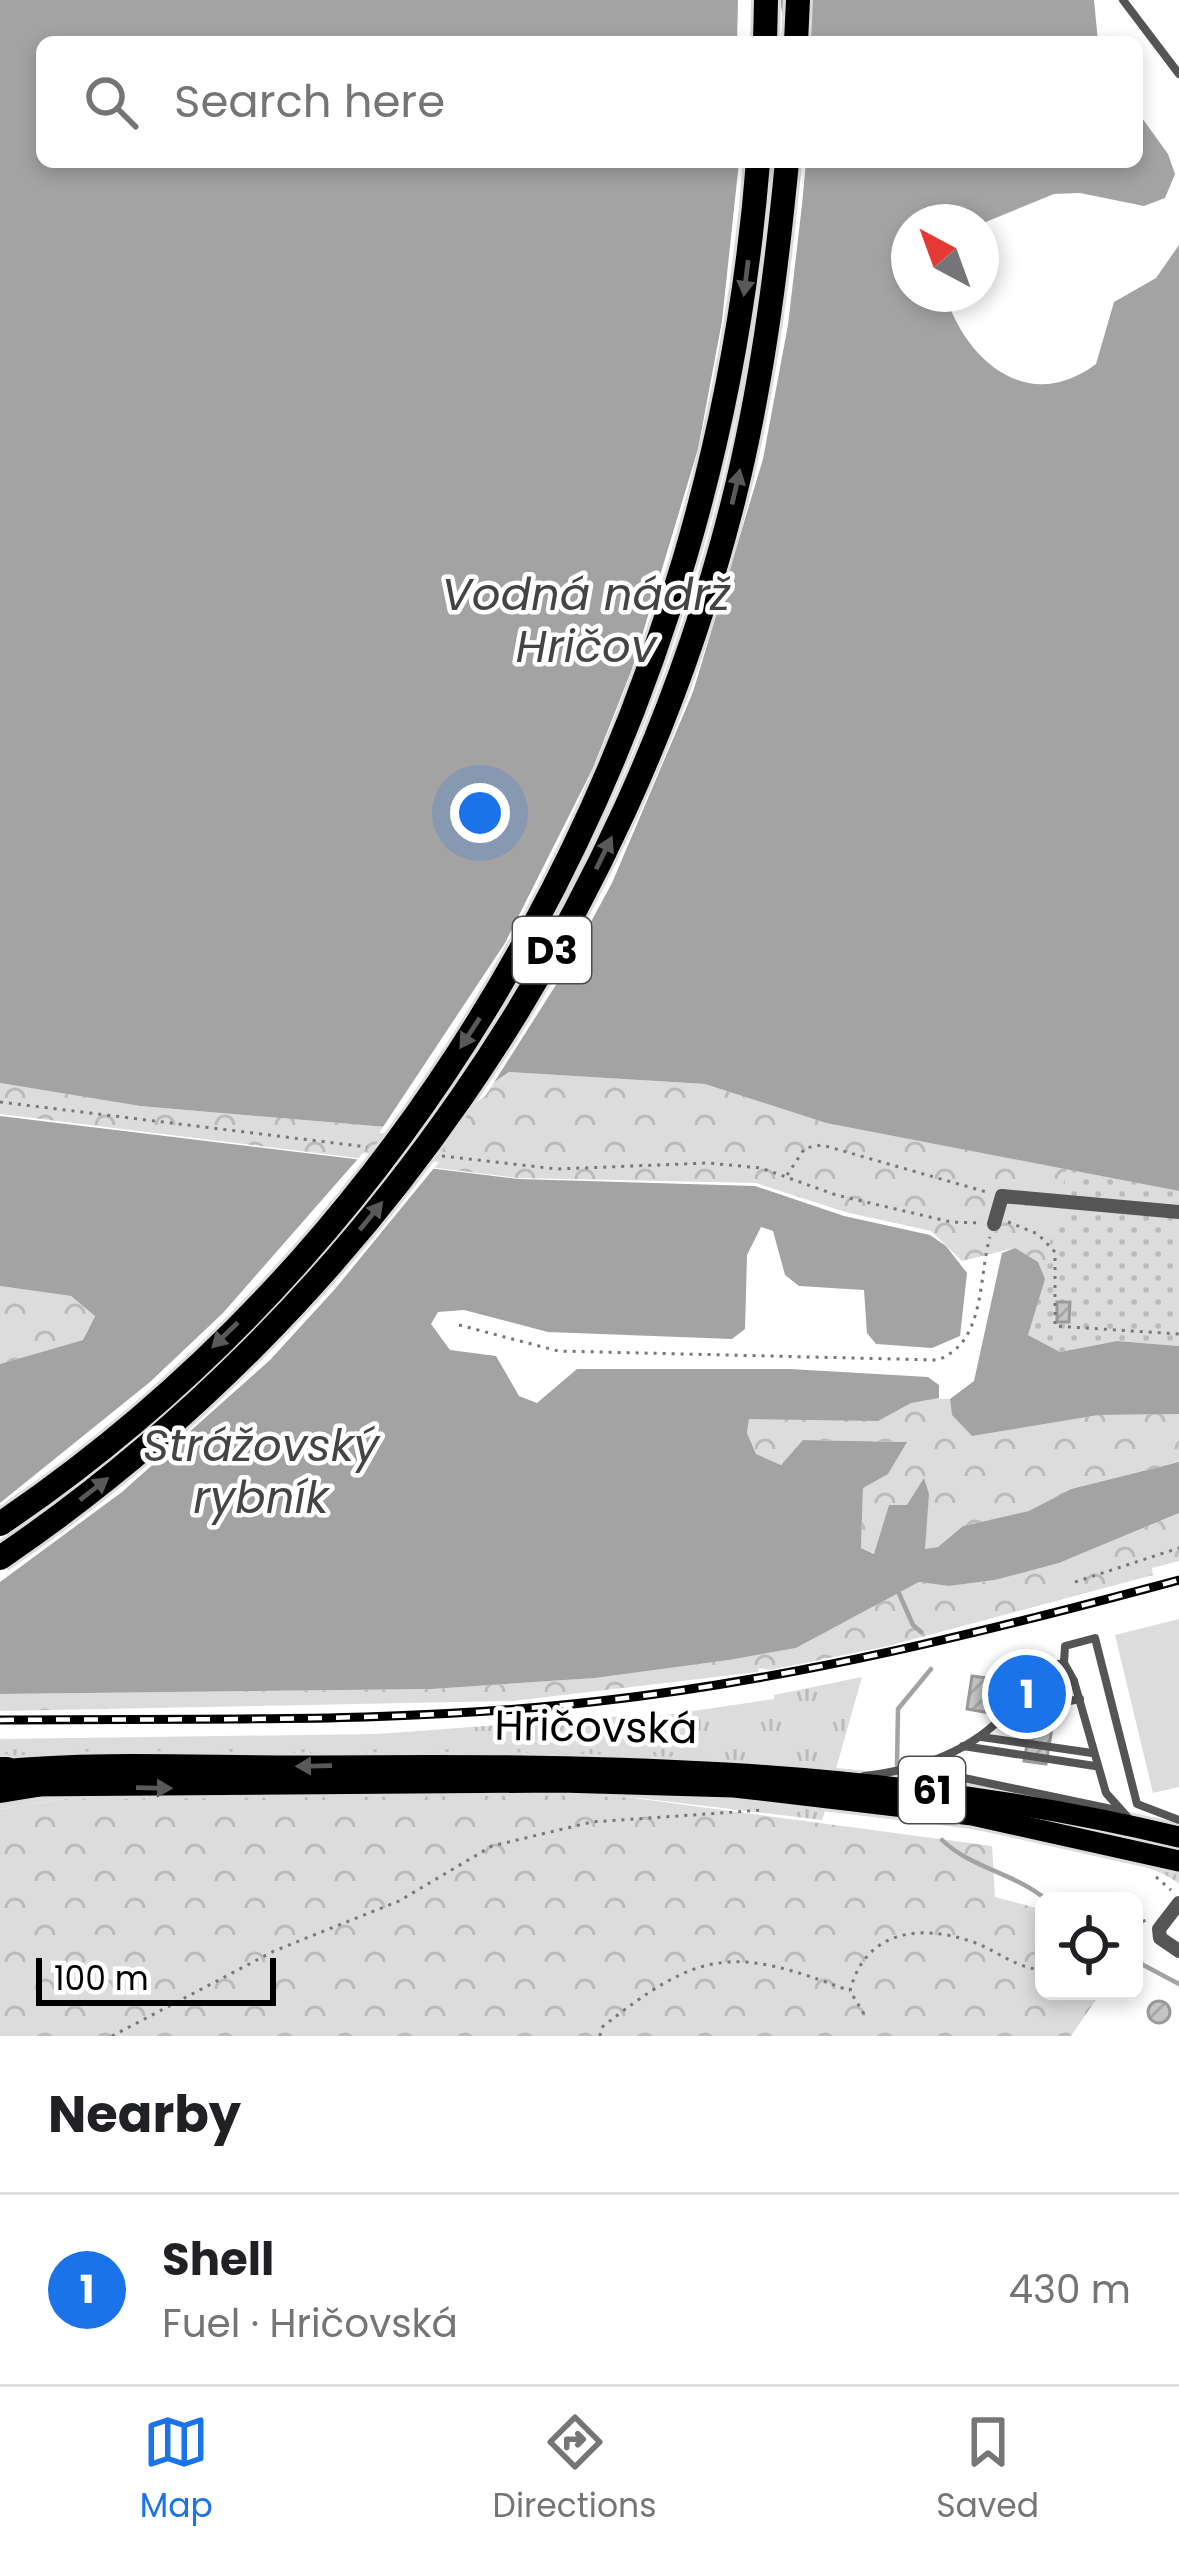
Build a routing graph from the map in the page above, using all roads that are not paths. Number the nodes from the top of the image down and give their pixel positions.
1 (766, 0) edge
2 (798, 0) edge
3 (1123, 0) edge
4 (765, 36) edge
5 (796, 36) edge
6 (1179, 74) edge
7 (757, 168) edge
8 (786, 168) edge
9 (1179, 1212) edge
10 (994, 1224) road end
11 (0, 1524) edge
12 (0, 1558) edge
13 (1064, 1663) junction
14 (1074, 1681) junction
15 (1010, 1693) junction
16 (1080, 1699) junction
17 (1006, 1713) junction
18 (977, 1736) junction
19 (962, 1746) junction
20 (1092, 1753) junction
21 (937, 1760) junction
22 (1095, 1766) junction
23 (1, 1777) edge
24 (843, 1778) junction
25 (37, 1786) joint
26 (1130, 1820) junction
27 (1179, 1820) edge
28 (1179, 1837) edge
29 (1179, 1861) edge
30 (1179, 1901) edge
31 (1179, 1951) edge

1 - 4 highway
2 - 5 highway
3 - 6 lane
7 -> 11 highway, D3, bridge
12 -> 8 highway, D3, bridge
9 - 10 street
13 - 14 lane
13 - 15 lane
13 - 27 lane
14 - 15 lane
14 - 16 lane
15 - 17 lane
16 - 17 lane
16 - 20 lane
17 - 18 lane
18 - 19 lane
18 - 20 lane
19 - 21 lane
19 - 22 lane
20 - 22 lane
21 - 24 lane
21 - 26 lane
22 - 26 lane
24 -> 23 main road, Hričovská / 61
23 - 25 highway
24 - 26 main road, Hričovská / 61
25 -> 29 main road, Hričovská / 61
26 - 28 main road, Hričovská / 61
30 - 31 street

